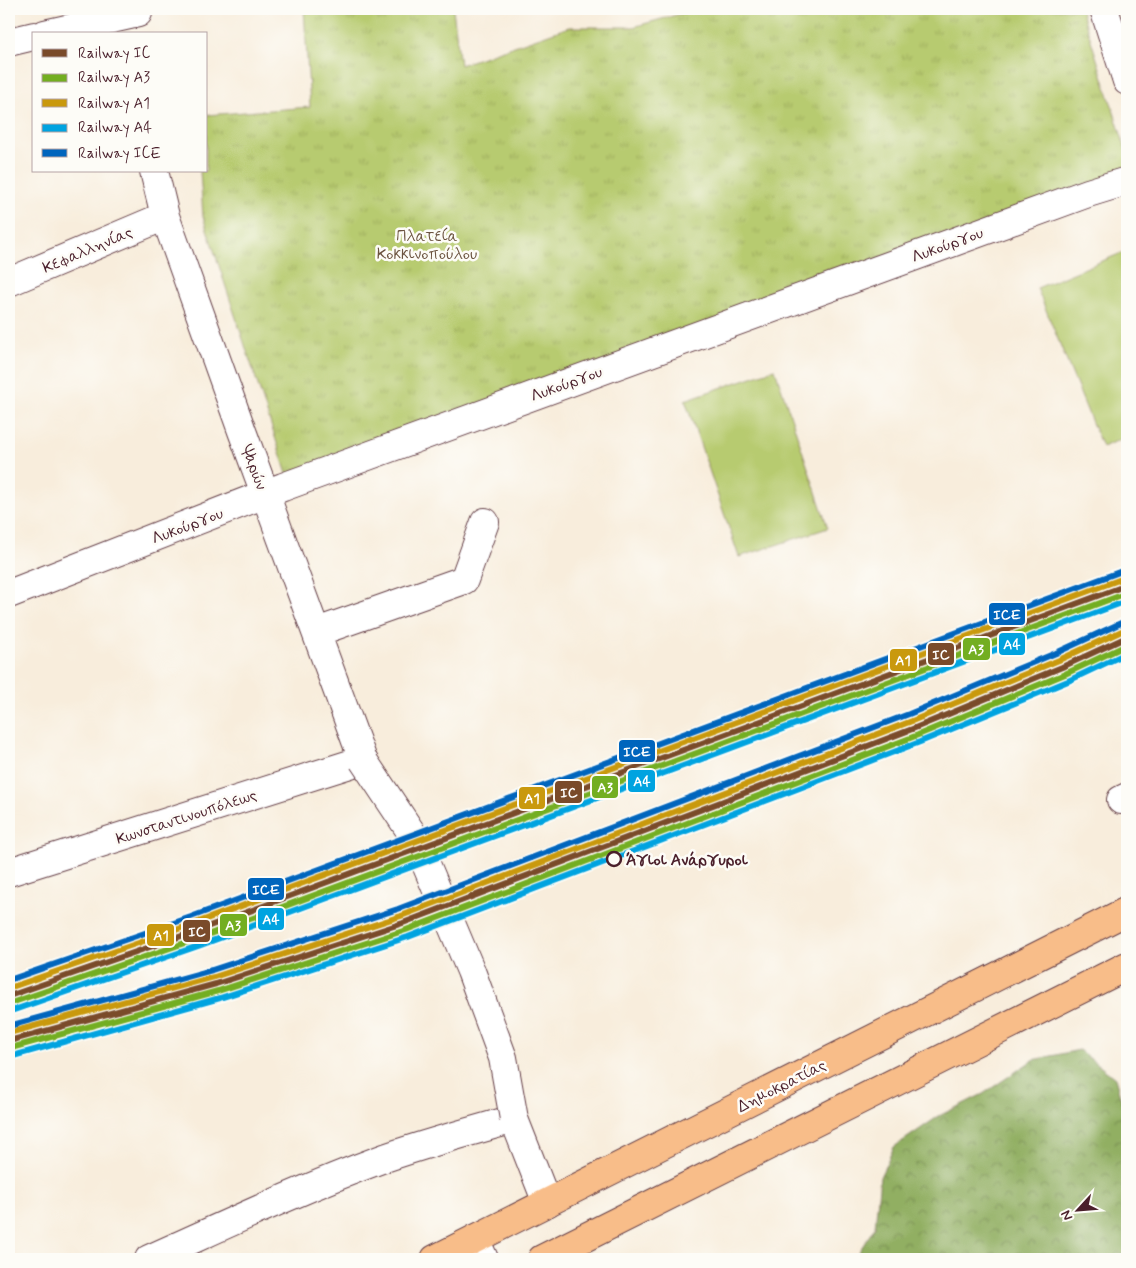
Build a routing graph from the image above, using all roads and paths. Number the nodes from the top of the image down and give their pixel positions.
1 (1104, 9) edge
2 (138, 18) edge
3 (57, 32) edge
4 (32, 36) edge
5 (9, 42) edge
6 (1127, 81) edge
7 (154, 172) edge
8 (1127, 181) edge
9 (165, 216) junction
10 (9, 282) edge
11 (265, 494) junction
12 (485, 522) dead end
13 (9, 594) edge
14 (317, 632) junction
15 (363, 760) junction
16 (9, 872) edge
17 (1127, 911) edge
18 (1127, 966) edge
19 (514, 1119) junction
20 (547, 1203) junction
21 (479, 1249) edge
22 (148, 1259) edge
23 (435, 1259) edge
24 (542, 1259) edge

1 - 6 street
2 - 3 street
4 - 5 street
7 - 9 street, Ψαρών
8 - 11 street, Λυκούργου
9 - 10 street, Κεφαλληνίας
9 - 11 street, Ψαρών
11 - 13 street, Λυκούργου
11 - 14 street, Ψαρών
12 - 14 street
14 - 15 street, Ψαρών
15 - 16 street, Κωνσταντινουπόλεως
15 - 19 street, Ψαρών, bridge
17 - 20 main road, Δημοκρατίας
18 - 24 main road
19 - 20 street, Ψαρών
19 - 22 street
20 - 21 main road, Δημοκρατίας
21 - 23 main road, Δημοκρατίας

